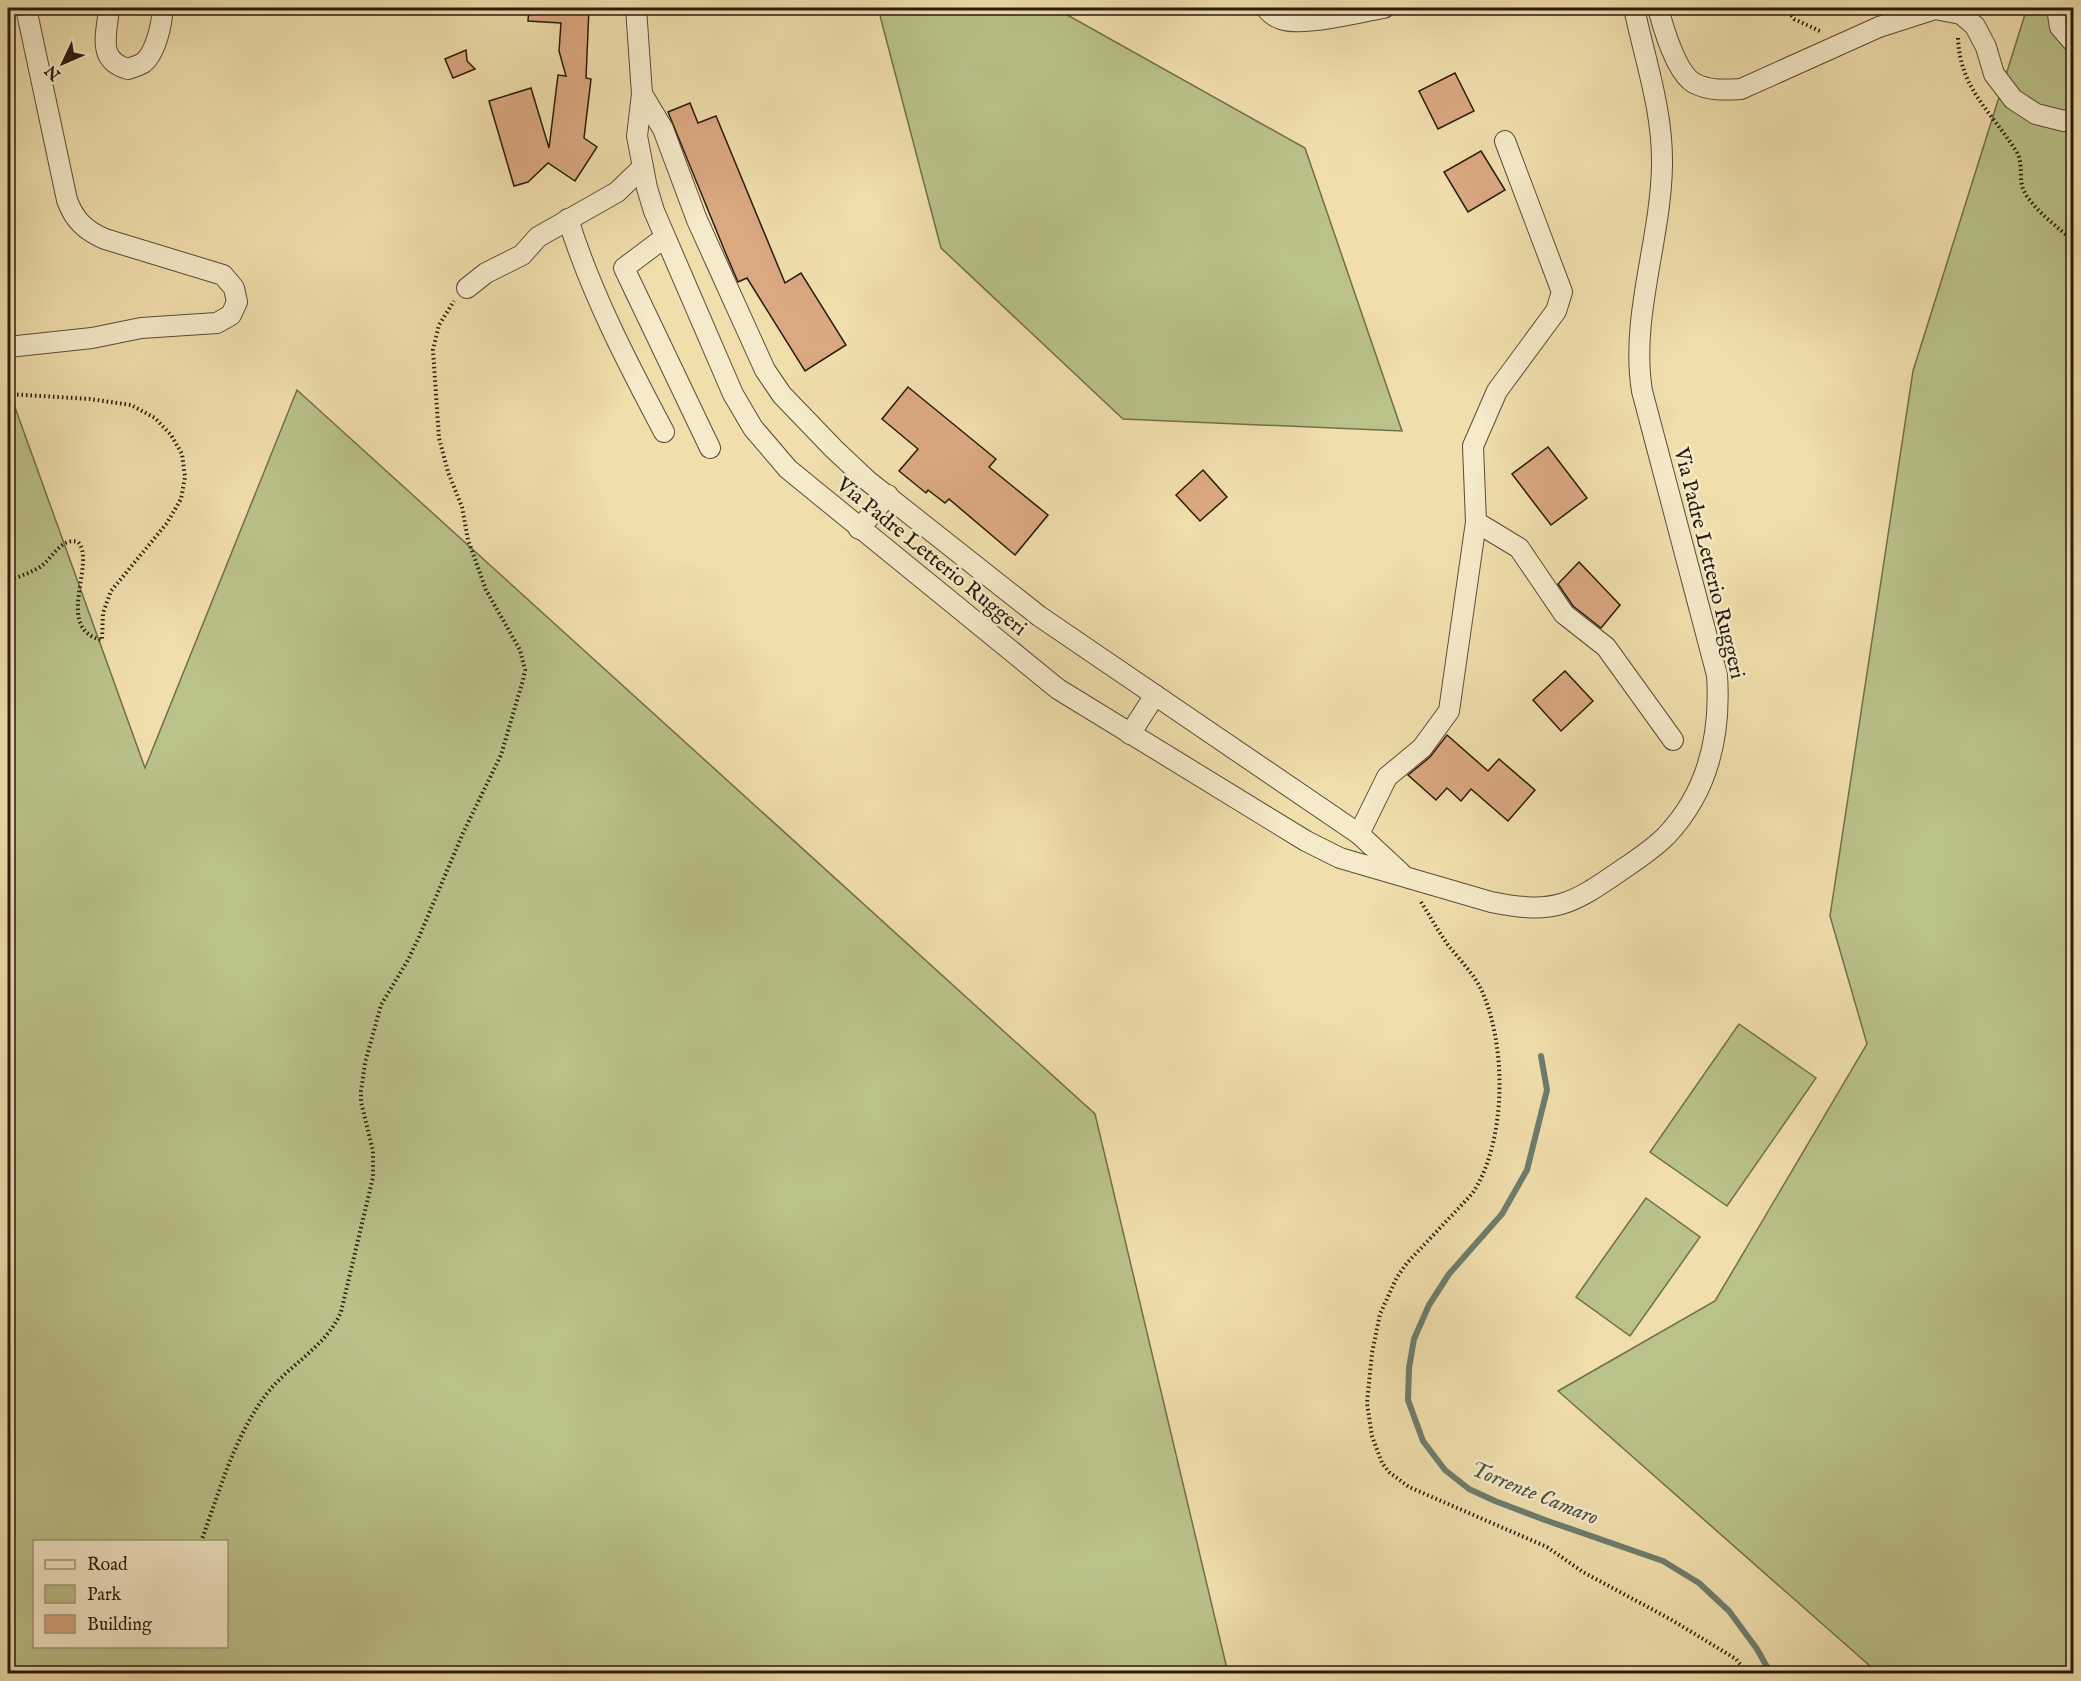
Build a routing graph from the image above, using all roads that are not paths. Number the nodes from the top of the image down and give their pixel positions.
1 (26, 8) edge
2 (109, 8) edge
3 (162, 8) edge
4 (636, 8) edge
5 (1266, 8) edge
6 (1384, 8) edge
7 (1634, 8) edge
8 (1658, 8) edge
9 (2057, 8) edge
10 (2073, 43) edge
11 (642, 94) junction
12 (2073, 118) edge
13 (1506, 141) dead end
14 (642, 167) junction
15 (568, 219) junction
16 (664, 238) junction
17 (467, 288) road end
18 (8, 347) edge
19 (664, 432) dead end
20 (710, 448) dead end
21 (888, 495) junction
22 (1476, 522) junction
23 (859, 529) junction
24 (1155, 695) junction
25 (1130, 734) junction
26 (1673, 740) dead end
27 (1359, 834) junction
28 (1404, 876) junction

1 - 18 street
2 - 3 street
4 - 11 street, Via Padre Letterio Ruggeri
5 - 6 street
7 - 28 street, Via Padre Letterio Ruggeri
8 - 12 street
9 - 10 street
11 - 14 street, Via Padre Letterio Ruggeri
11 - 21 street, Via Padre Letterio Ruggeri
13 - 22 street
14 - 15 street
14 - 16 street, Via Padre Letterio Ruggeri
15 - 17 street
15 - 19 street
16 - 20 street
16 - 23 street, Via Padre Letterio Ruggeri
21 - 23 street
21 - 24 street, Via Padre Letterio Ruggeri
22 - 26 street
22 - 27 street
23 - 25 street, Via Padre Letterio Ruggeri
24 - 25 street
24 - 27 street, Via Padre Letterio Ruggeri
25 - 28 street, Via Padre Letterio Ruggeri
27 - 28 street, Via Padre Letterio Ruggeri

